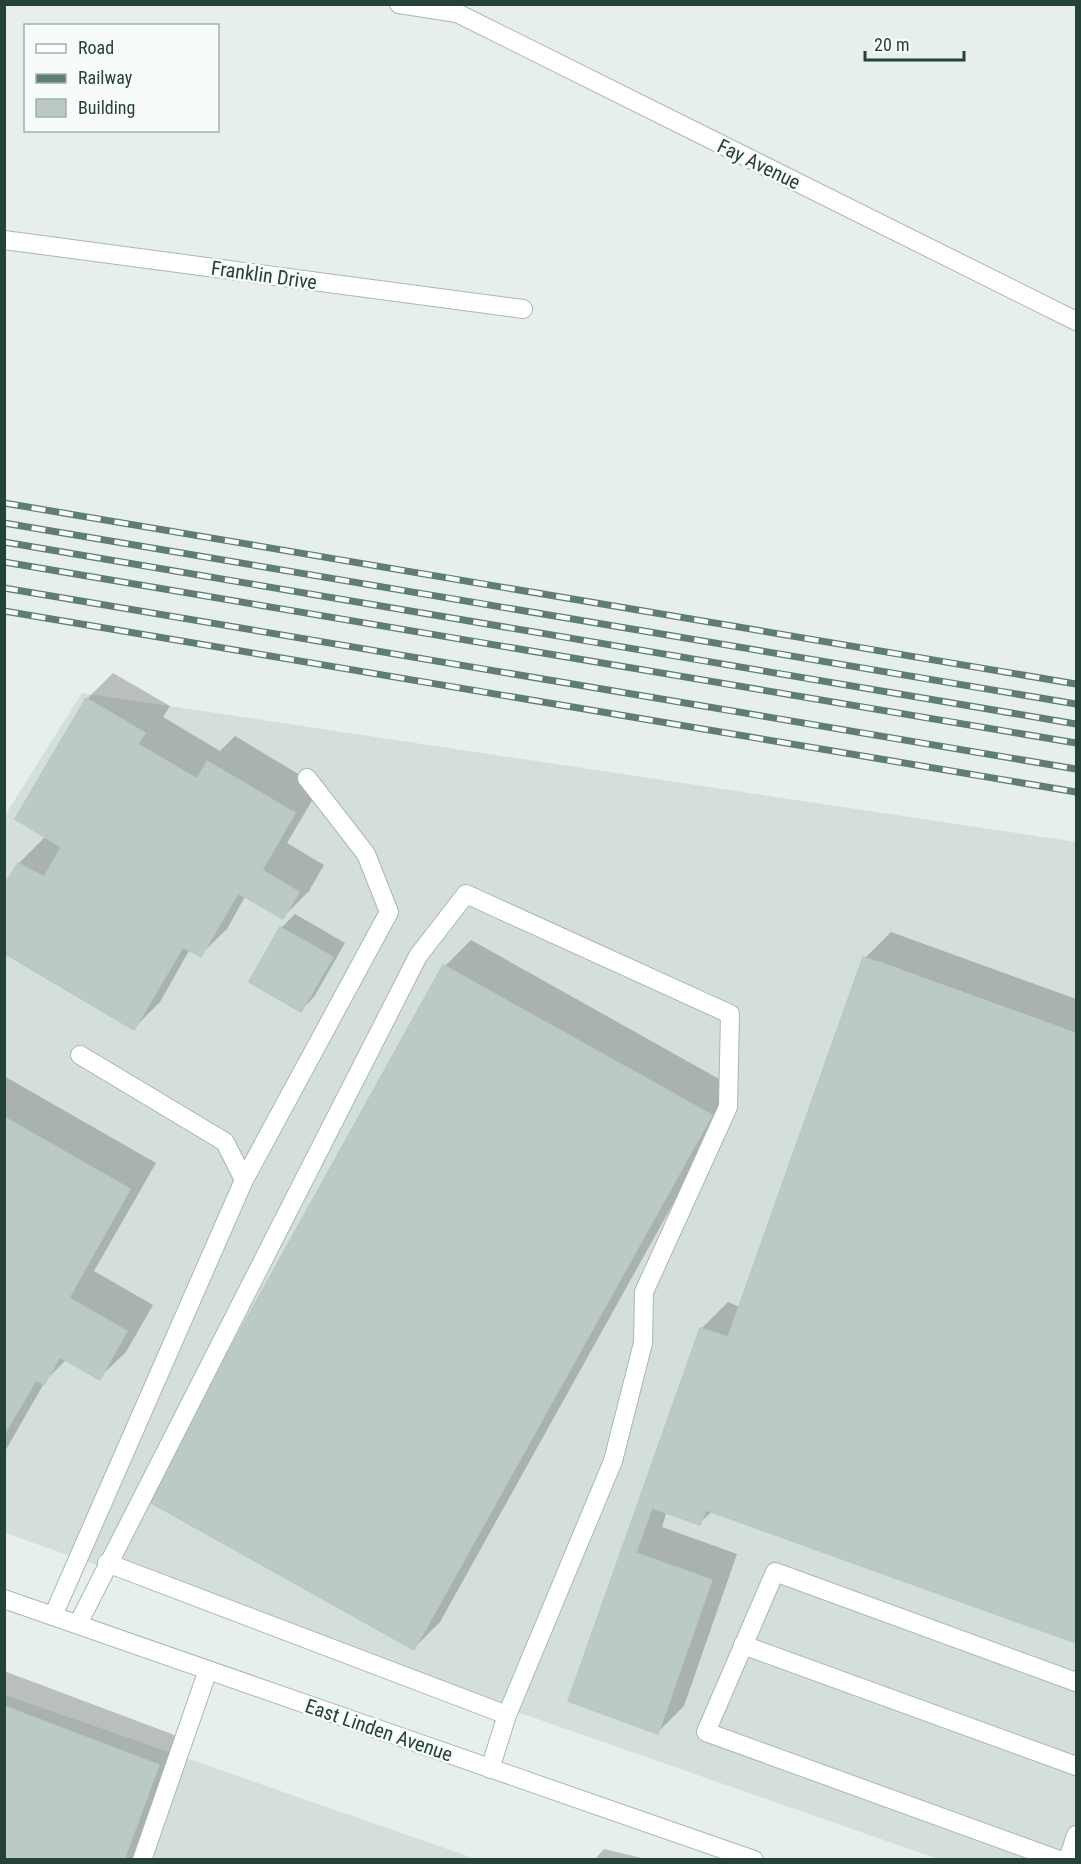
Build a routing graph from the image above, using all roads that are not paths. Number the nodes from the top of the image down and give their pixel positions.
1 (399, 4) edge
2 (450, 9) edge
3 (4, 240) edge
4 (523, 309) dead end
5 (1077, 321) edge
6 (307, 778) dead end
7 (80, 1056) dead end
8 (244, 1180) junction
9 (107, 1563) junction
10 (4, 1599) edge
11 (53, 1616) junction
12 (78, 1624) junction
13 (743, 1645) junction
14 (208, 1670) junction
15 (1077, 1682) edge
16 (507, 1715) junction
17 (1077, 1766) edge
18 (490, 1769) junction
19 (1077, 1835) edge
20 (142, 1860) edge
21 (754, 1860) edge
22 (1059, 1860) edge
23 (1068, 1860) edge

1 - 2 street, Fay Avenue
2 - 5 street, Fay Avenue
3 - 4 street, Franklin Drive
6 - 8 street
7 - 8 street
8 - 11 street
9 - 12 street
9 - 16 street
9 - 16 street
10 - 11 street, East Linden Avenue
11 - 12 street, East Linden Avenue
12 - 14 street, East Linden Avenue
13 - 15 street
13 - 17 street
13 - 22 street
14 - 18 street, East Linden Avenue
14 - 20 street
16 - 18 street
18 - 21 street, East Linden Avenue
19 - 23 street

